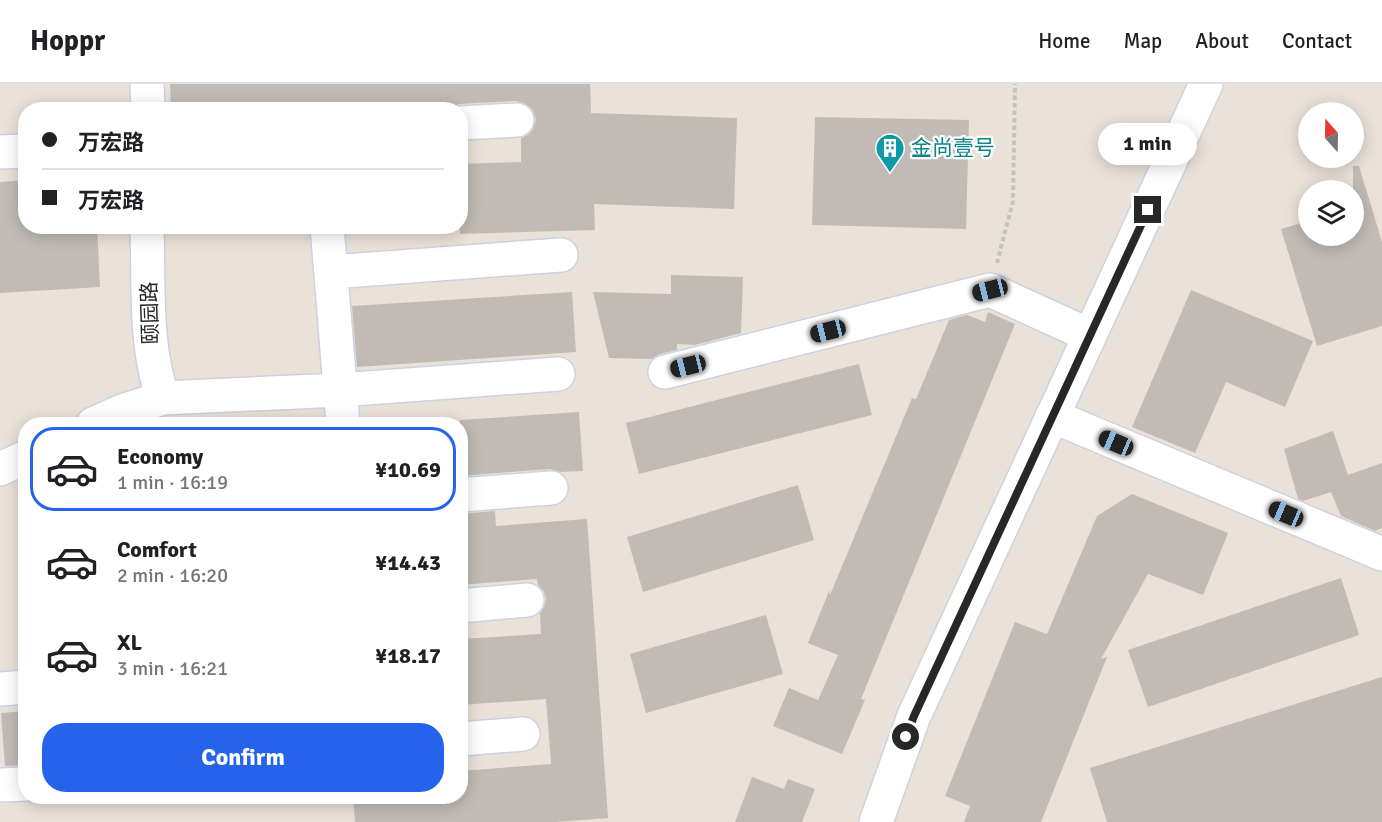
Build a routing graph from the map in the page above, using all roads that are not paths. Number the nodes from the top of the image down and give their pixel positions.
1 (147, 84) edge
2 (1206, 84) edge
3 (148, 102) edge
4 (517, 120) dead end
5 (468, 123) edge
6 (18, 151) edge
7 (0, 152) edge
8 (147, 234) edge
9 (328, 234) edge
10 (561, 255) dead end
11 (331, 272) junction
12 (1089, 335) junction
13 (665, 372) dead end
14 (558, 374) dead end
15 (340, 390) junction
16 (163, 398) junction
17 (1052, 416) junction
18 (109, 417) edge
19 (342, 417) edge
20 (18, 461) edge
21 (0, 469) edge
22 (551, 488) dead end
23 (468, 494) edge
24 (1382, 554) edge
25 (527, 600) dead end
26 (468, 605) edge
27 (18, 688) edge
28 (0, 689) edge
29 (523, 734) dead end
30 (468, 738) edge
31 (18, 784) edge
32 (0, 785) edge
33 (876, 822) edge

1 - 3 street
2 - 12 street
4 - 5 street
6 - 7 street
8 - 16 street, 颐园路
9 - 11 street
10 - 11 street
11 - 15 street
12 - 13 street
12 - 17 street
14 - 15 street
15 - 16 street
15 - 19 street
16 - 18 street
17 - 24 street
17 - 33 street
20 - 21 street
22 - 23 street
25 - 26 street
27 - 28 street
29 - 30 street
31 - 32 street

